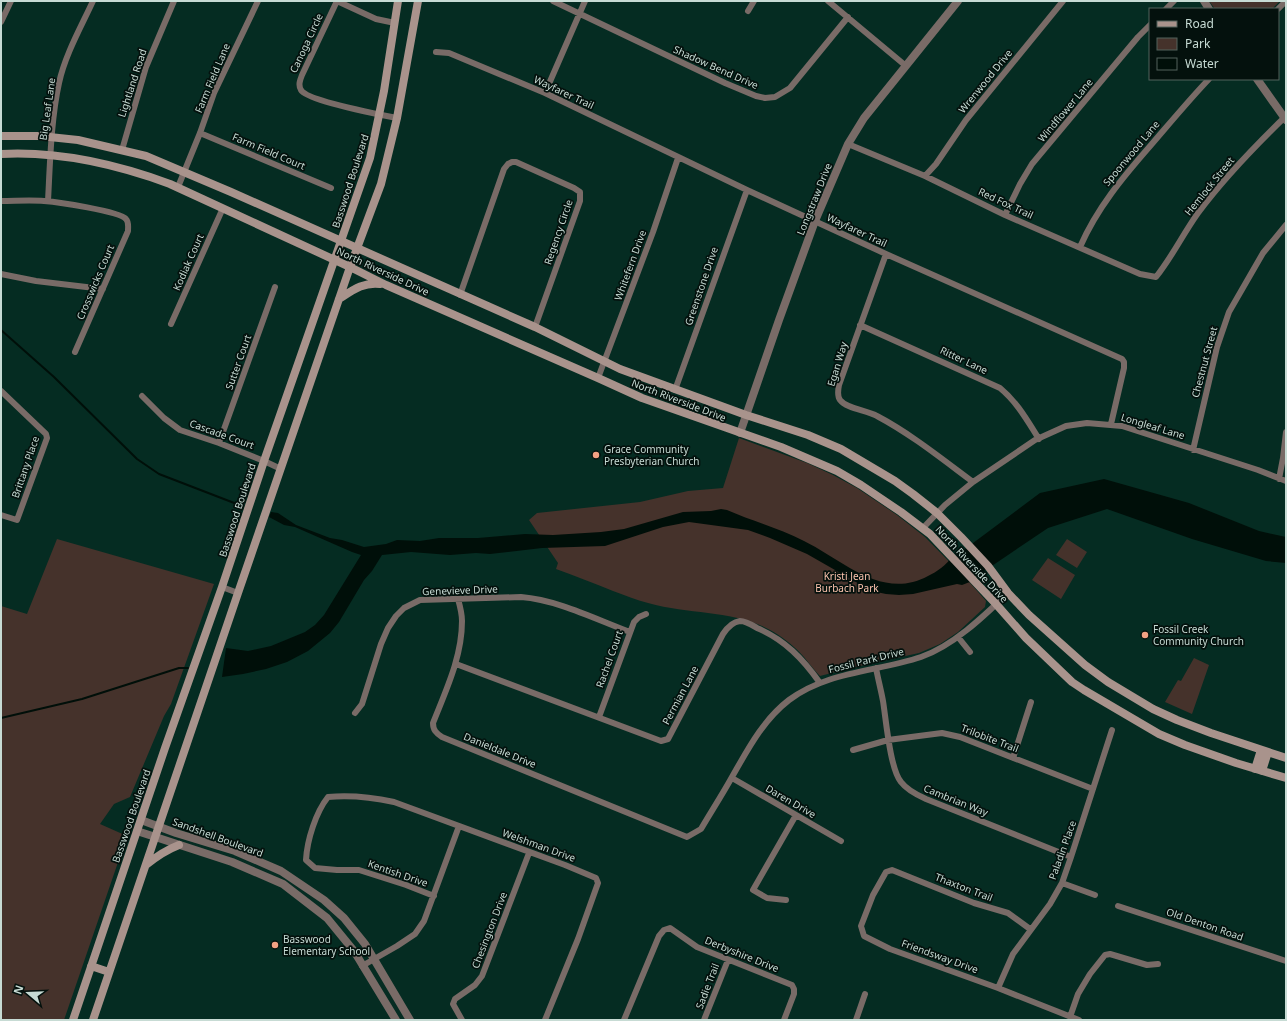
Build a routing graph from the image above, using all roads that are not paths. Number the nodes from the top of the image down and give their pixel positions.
1 (11, 1) edge
2 (93, 1) edge
3 (174, 1) edge
4 (258, 1) edge
5 (337, 1) edge
6 (398, 1) edge
7 (418, 1) edge
8 (552, 1) edge
9 (585, 1) edge
10 (754, 1) edge
11 (828, 1) edge
12 (1063, 1) edge
13 (953, 3) edge
14 (748, 11) dead end
15 (579, 14) junction
16 (848, 17) junction
17 (1, 22) edge
18 (395, 23) junction
19 (1149, 26) edge
20 (436, 52) dead end
21 (906, 66) junction
22 (1208, 80) edge
23 (1258, 80) edge
24 (545, 93) junction
25 (379, 115) junction
26 (397, 118) junction
27 (1285, 118) edge
28 (200, 133) junction
29 (1, 136) edge
30 (52, 138) junction
31 (848, 144) junction
32 (122, 150) junction
33 (1, 154) edge
34 (51, 155) junction
35 (678, 158) junction
36 (185, 171) junction
37 (925, 176) junction
38 (178, 187) junction
39 (330, 188) dead end
40 (747, 190) junction
41 (1, 201) edge
42 (48, 201) junction
43 (223, 208) junction
44 (1005, 215) junction
45 (815, 221) junction
46 (1286, 225) edge
47 (341, 242) junction
48 (1080, 247) junction
49 (356, 248) junction
50 (886, 254) junction
51 (335, 260) junction
52 (350, 266) junction
53 (1, 274) edge
54 (1156, 277) joint
55 (386, 285) junction
56 (275, 287) dead end
57 (103, 289) junction
58 (460, 295) junction
59 (340, 299) junction
60 (171, 324) dead end
61 (860, 325) junction
62 (535, 327) junction
63 (75, 352) dead end
64 (605, 361) junction
65 (598, 378) junction
66 (675, 390) junction
67 (1, 391) edge
68 (142, 396) dead end
69 (746, 415) junction
70 (1110, 424) junction
71 (1286, 432) edge
72 (740, 433) junction
73 (1039, 439) junction
74 (219, 443) junction
75 (1193, 450) junction
76 (264, 460) junction
77 (281, 469) junction
78 (1279, 479) junction
79 (1286, 481) edge
80 (973, 482) junction
81 (937, 513) junction
82 (1, 515) edge
83 (923, 528) junction
84 (222, 588) junction
85 (238, 593) junction
86 (1008, 593) junction
87 (458, 599) junction
88 (996, 604) junction
89 (646, 614) dead end
90 (630, 632) junction
91 (958, 637) junction
92 (970, 652) dead end
93 (456, 664) junction
94 (876, 668) junction
95 (820, 683) junction
96 (1031, 702) dead end
97 (355, 713) dead end
98 (599, 717) junction
99 (1112, 730) dead end
100 (888, 740) junction
101 (853, 750) dead end
102 (1264, 751) junction
103 (1013, 758) junction
104 (1286, 758) edge
105 (1258, 770) junction
106 (732, 778) junction
107 (1286, 778) edge
108 (1094, 789) junction
109 (328, 797) joint
110 (796, 815) junction
111 (141, 820) junction
112 (160, 826) junction
113 (459, 826) junction
114 (137, 831) junction
115 (687, 837) joint
116 (155, 838) junction
117 (841, 841) dead end
118 (179, 845) junction
119 (529, 853) junction
120 (1071, 857) junction
121 (146, 865) junction
122 (889, 871) joint
123 (1062, 883) junction
124 (1095, 895) dead end
125 (434, 896) junction
126 (786, 900) dead end
127 (1118, 906) dead end
128 (1030, 929) junction
129 (374, 958) junction
130 (728, 960) junction
131 (1286, 961) edge
132 (1158, 964) dead end
133 (91, 966) junction
134 (362, 966) junction
135 (109, 972) junction
136 (998, 988) junction
137 (865, 994) dead end
138 (1070, 1017) junction
139 (73, 1020) edge
140 (93, 1020) edge
141 (396, 1020) edge
142 (410, 1020) edge
143 (462, 1020) edge
144 (545, 1020) edge
145 (624, 1020) edge
146 (704, 1020) edge
147 (784, 1020) edge
148 (856, 1020) edge
149 (1079, 1020) edge

1 - 17 street
2 - 30 street, Big Leaf Lane
3 - 32 street, Lightland Road
4 - 28 street, Farm Field Lane
5 - 18 street
5 - 25 street, Canoga Circle
6 - 18 main road, Basswood Boulevard
7 - 26 main road
8 - 15 street, Shadow Bend Drive
9 - 15 street
10 - 14 street
11 - 16 street
12 - 37 street, Wrenwood Drive
13 - 21 street, Longstraw Drive
15 - 16 street, Shadow Bend Drive
15 - 24 street
16 - 21 street
18 - 25 main road, Basswood Boulevard
19 - 44 street, Windflower Lane
20 - 24 street, Wayfarer Trail
21 - 31 street, Longstraw Drive
22 - 48 street, Spoonwood Lane
23 - 27 street
24 - 35 street, Wayfarer Trail
25 - 26 street, Canoga Circle
25 - 47 main road, Basswood Boulevard
26 - 49 main road
27 - 54 street, Hemlock Street
28 - 36 street, Farm Field Lane
28 - 39 street, Farm Field Court
29 - 30 main road, North Riverside Drive
30 - 32 main road, North Riverside Drive
30 - 34 street, Big Leaf Lane
31 - 37 street, Red Fox Trail
31 - 45 street, Longstraw Drive
32 - 36 main road, North Riverside Drive
33 - 34 main road, North Riverside Drive
34 - 38 main road, North Riverside Drive
34 - 42 street, Big Leaf Lane
35 - 40 street, Wayfarer Trail
35 - 64 street, Whitefern Drive
36 - 38 street, Farm Field Lane
36 - 47 main road, North Riverside Drive
37 - 44 street, Red Fox Trail
38 - 43 main road, North Riverside Drive
40 - 45 street, Wayfarer Trail
40 - 66 street, Greenstone Drive
41 - 42 street
42 - 57 street, Crosswicks Court
43 - 51 main road, North Riverside Drive
43 - 60 street, Kodiak Court
44 - 48 street, Red Fox Trail
45 - 50 street, Wayfarer Trail
45 - 69 street, Longstraw Drive
46 - 75 street, Chestnut Street
47 - 49 main road, North Riverside Drive
47 - 51 main road, Basswood Boulevard
48 - 54 street, Red Fox Trail
49 - 52 main road
49 - 58 main road, North Riverside Drive
50 - 61 street, Egan Way
50 - 70 street, Wayfarer Trail
51 - 52 main road, North Riverside Drive
51 - 76 main road, Basswood Boulevard
52 - 55 main road, North Riverside Drive
52 - 59 main road
53 - 57 street
55 - 59 main road
55 - 65 main road, North Riverside Drive
56 - 74 street, Sutter Court
57 - 63 street, Crosswicks Court
58 - 62 main road, North Riverside Drive
58 - 62 street, Regency Circle
59 - 77 main road
61 - 73 street, Ritter Lane
61 - 80 street, Egan Way
62 - 64 main road, North Riverside Drive
64 - 65 street, Whitefern Drive
64 - 66 main road, North Riverside Drive
65 - 72 main road, North Riverside Drive
66 - 69 main road, North Riverside Drive
67 - 82 street, Brittany Place
68 - 74 street, Cascade Court
69 - 72 street, Longstraw Drive
69 - 81 main road, North Riverside Drive
70 - 73 street, Longleaf Lane
70 - 75 street, Longleaf Lane
71 - 78 street
72 - 83 main road, North Riverside Drive
73 - 80 street, Longleaf Lane
74 - 76 street, Cascade Court
75 - 78 street, Longleaf Lane
76 - 77 street, Cascade Court
76 - 84 main road, Basswood Boulevard
77 - 85 main road
78 - 79 street, Longleaf Lane
80 - 81 street, Longleaf Lane
81 - 83 street, Longleaf Lane
81 - 86 main road, North Riverside Drive
83 - 88 main road, North Riverside Drive
84 - 85 street
84 - 111 main road, Basswood Boulevard
85 - 112 main road
86 - 88 street, Fossil Park Drive
86 - 102 main road, North Riverside Drive
87 - 90 street, Genevieve Drive
87 - 93 street, Danieldale Drive
87 - 97 street, Genevieve Drive
88 - 91 street, Fossil Park Drive
88 - 105 main road, North Riverside Drive
89 - 90 street, Rachel Court
90 - 98 street, Rachel Court
91 - 92 street
91 - 94 street, Fossil Park Drive
93 - 98 street, Permian Lane
93 - 115 street, Danieldale Drive
94 - 95 street, Fossil Park Drive
94 - 100 street, Cambrian Way
95 - 98 street, Permian Lane
95 - 106 street, Fossil Park Drive
96 - 103 street
99 - 108 street, Paladin Place
100 - 101 street, Trilobite Trail
100 - 103 street, Trilobite Trail
100 - 120 street, Cambrian Way
102 - 104 main road, North Riverside Drive
102 - 105 main road
103 - 108 street, Trilobite Trail
105 - 107 main road, North Riverside Drive
106 - 110 street, Daren Drive
106 - 115 street, Fossil Park Drive
108 - 120 street, Paladin Place
109 - 113 street, Welshman Drive
109 - 125 street, Kentish Drive
110 - 117 street, Daren Drive
110 - 126 street
111 - 112 street, Sandshell Boulevard
111 - 114 main road, Basswood Boulevard
112 - 116 main road
112 - 129 street, Sandshell Boulevard
113 - 119 street, Welshman Drive
113 - 125 street
114 - 116 street, Sandshell Boulevard
114 - 133 main road, Basswood Boulevard
116 - 118 street, Sandshell Boulevard
116 - 121 main road
118 - 121 main road
118 - 134 street, Sandshell Boulevard
119 - 143 street, Chesington Drive
119 - 144 street, Welshman Drive
120 - 123 street, Paladin Place
121 - 135 main road
122 - 128 street, Thaxton Trail
122 - 136 street, Friendsway Drive
123 - 124 street
123 - 128 street, Paladin Place
125 - 129 street
127 - 131 street, Old Denton Road
128 - 136 street, Paladin Place
129 - 134 street
129 - 142 street, Sandshell Boulevard
130 - 145 street, Derbyshire Drive
130 - 146 street, Sadie Trail
130 - 147 street, Derbyshire Drive
132 - 138 street
133 - 135 main road
133 - 139 main road, Basswood Boulevard
134 - 141 street, Sandshell Boulevard
135 - 140 main road
136 - 138 street, Friendsway Drive
137 - 148 street
138 - 149 street, Friendsway Drive

